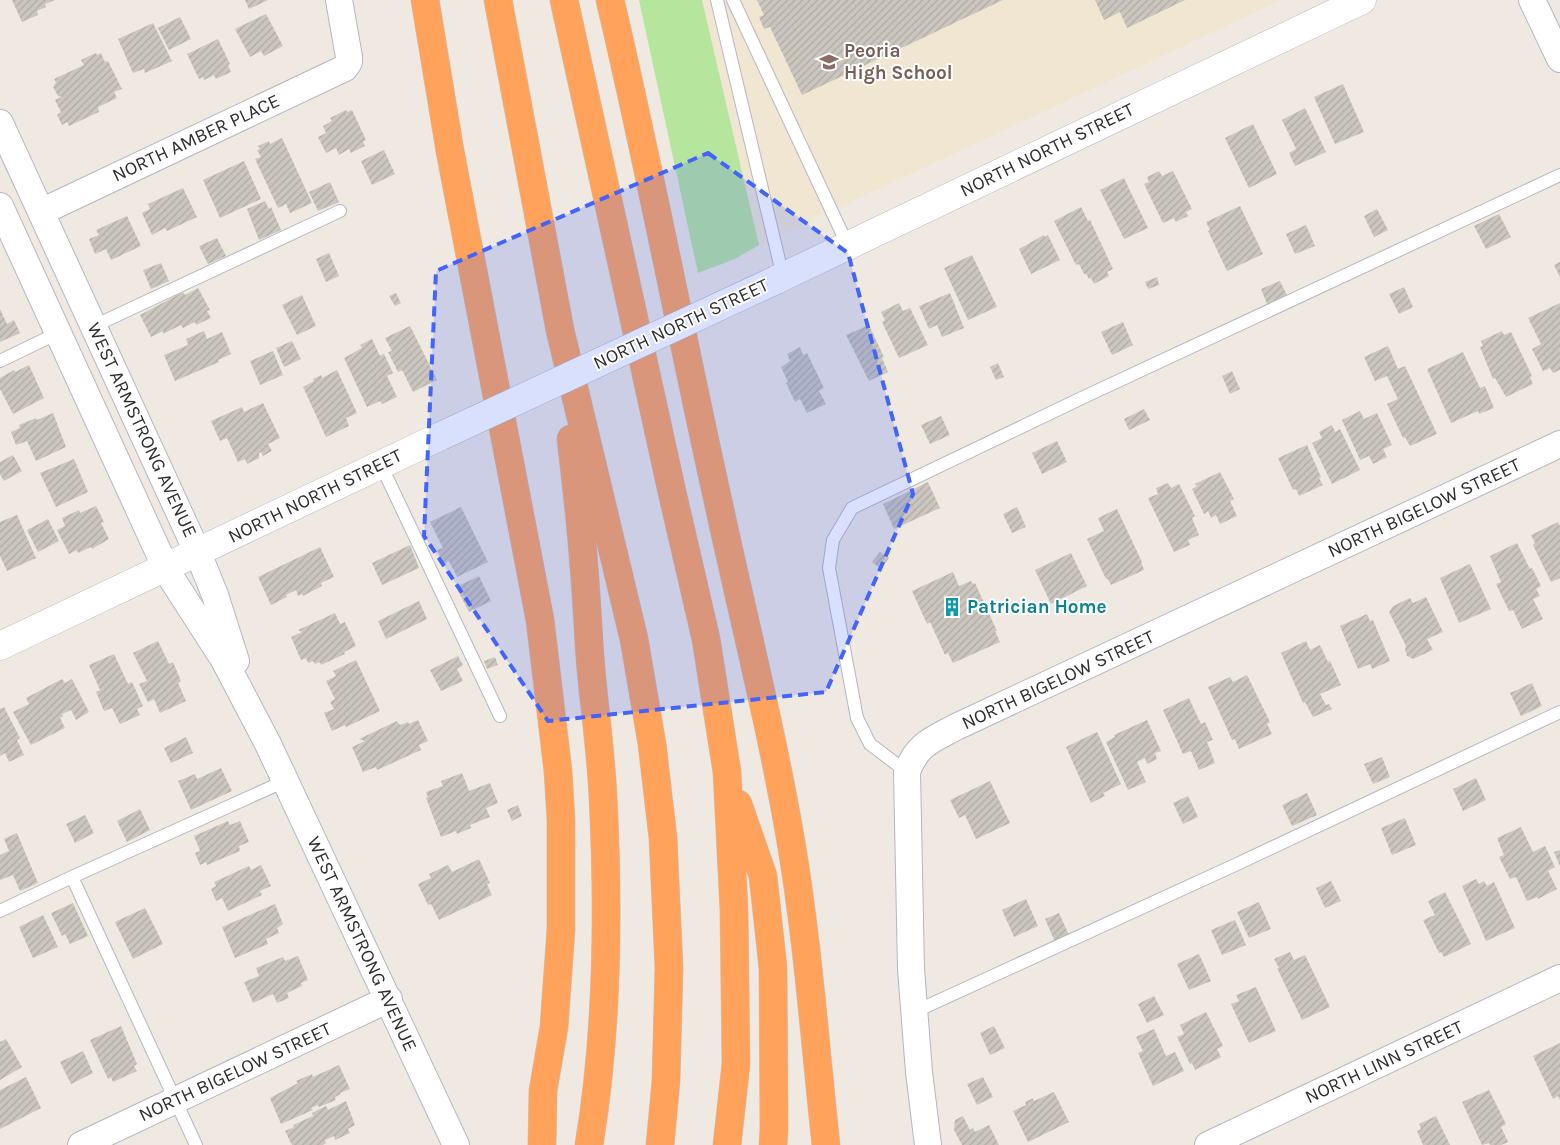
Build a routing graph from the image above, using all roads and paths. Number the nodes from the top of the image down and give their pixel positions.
1 (339, 0) edge
2 (425, 0) edge
3 (498, 0) edge
4 (564, 0) edge
5 (610, 0) edge
6 (717, 0) edge
7 (733, 0) edge
8 (1362, 0) edge
9 (1532, 0) edge
10 (1560, 59) edge
11 (0, 123) edge
12 (1560, 175) edge
13 (0, 206) edge
14 (340, 211) dead end
15 (41, 212) junction
16 (848, 246) junction
17 (780, 278) junction
18 (94, 326) junction
19 (560, 330) junction
20 (58, 333) junction
21 (0, 360) edge
22 (1560, 444) edge
23 (381, 465) junction
24 (198, 553) junction
25 (166, 568) junction
26 (0, 646) edge
27 (1560, 712) edge
28 (500, 716) dead end
29 (268, 744) junction
30 (728, 772) junction
31 (908, 772) junction
32 (285, 781) junction
33 (72, 877) junction
34 (0, 911) edge
35 (1560, 978) edge
36 (389, 1000) junction
37 (914, 1012) junction
38 (175, 1101) junction
39 (81, 1145) edge
40 (196, 1145) edge
41 (456, 1145) edge
42 (542, 1145) edge
43 (589, 1145) edge
44 (660, 1145) edge
45 (727, 1145) edge
46 (772, 1145) edge
47 (826, 1145) edge
48 (928, 1145) edge
49 (1208, 1145) edge

1 - 15 street, NORTH AMBER PLACE
2 - 42 highway
3 - 19 highway
4 - 30 highway
5 - 47 highway
6 - 17 lane
7 - 16 lane
8 - 16 street, NORTH NORTH STREET
9 - 10 street
11 - 15 street, WEST ARMSTRONG AVENUE
12 - 31 lane
13 - 20 street, WEST ARMSTRONG AVENUE
14 - 18 lane
15 - 18 street, WEST ARMSTRONG AVENUE
16 - 17 street, NORTH NORTH STREET
17 - 23 street, NORTH NORTH STREET, bridge
18 - 24 street, WEST ARMSTRONG AVENUE
19 - 43 highway
19 - 44 highway
20 - 21 lane
20 - 25 street, WEST ARMSTRONG AVENUE
22 - 31 street, NORTH BIGELOW STREET
23 - 24 street, NORTH NORTH STREET
23 - 28 lane
24 - 25 street, NORTH NORTH STREET
24 - 29 street, WEST ARMSTRONG AVENUE
25 - 26 street, NORTH NORTH STREET
25 - 29 street, WEST ARMSTRONG AVENUE
27 - 37 lane
29 - 32 street, WEST ARMSTRONG AVENUE
30 - 45 highway
30 - 46 highway
31 - 37 street, NORTH BIGELOW STREET
32 - 33 lane
32 - 36 street, WEST ARMSTRONG AVENUE
33 - 34 lane
33 - 38 lane
35 - 49 street, NORTH LINN STREET
36 - 38 street, NORTH BIGELOW STREET
36 - 41 street, WEST ARMSTRONG AVENUE
37 - 48 street, NORTH BIGELOW STREET
38 - 39 street, NORTH BIGELOW STREET
38 - 40 lane

